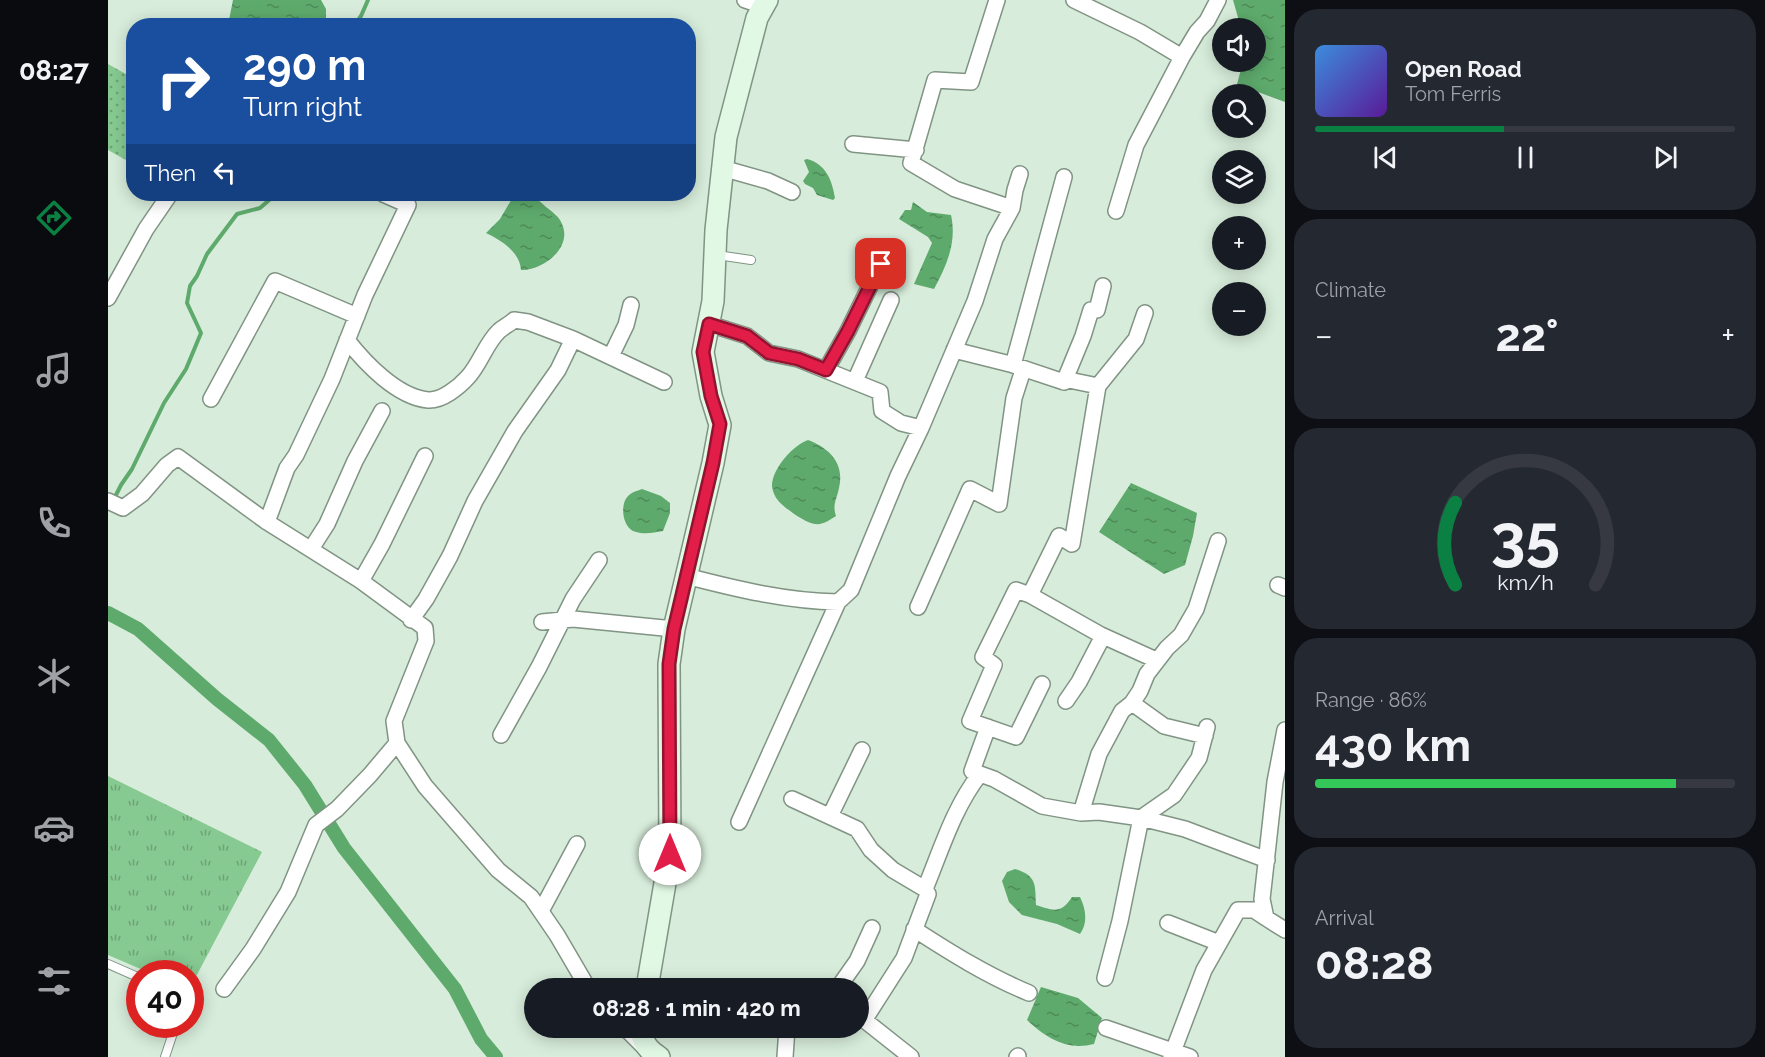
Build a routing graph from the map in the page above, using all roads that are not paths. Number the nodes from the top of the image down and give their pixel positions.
1 (997, 0) edge
2 (1074, 0) edge
3 (1218, 0) edge
4 (758, 2) edge
5 (1182, 57) junction
6 (853, 144) dead end
7 (916, 150) junction
8 (722, 168) junction
9 (1020, 174) dead end
10 (1064, 177) dead end
11 (792, 192) dead end
12 (165, 201) edge
13 (409, 201) edge
14 (1012, 208) junction
15 (1116, 211) dead end
16 (887, 251) dead end
17 (715, 255) junction
18 (750, 260) dead end
19 (1103, 286) dead end
20 (108, 298) edge
21 (891, 300) dead end
22 (631, 305) dead end
23 (1145, 313) dead end
24 (357, 316) junction
25 (709, 324) junction
26 (573, 339) junction
27 (347, 340) junction
28 (954, 350) junction
29 (611, 356) junction
30 (1018, 368) junction
31 (826, 370) junction
32 (855, 381) junction
33 (664, 382) dead end
34 (1064, 382) junction
35 (1098, 386) junction
36 (211, 399) dead end
37 (382, 411) dead end
38 (921, 428) junction
39 (425, 456) dead end
40 (113, 503) edge
41 (267, 522) junction
42 (1218, 541) dead end
43 (311, 549) junction
44 (599, 560) dead end
45 (686, 576) junction
46 (361, 581) junction
47 (1030, 595) junction
48 (838, 602) junction
49 (918, 607) dead end
50 (411, 620) junction
51 (563, 620) junction
52 (542, 622) dead end
53 (674, 629) junction
54 (1102, 636) junction
55 (1156, 660) junction
56 (1042, 684) dead end
57 (1066, 701) dead end
58 (1132, 703) junction
59 (988, 727) junction
60 (1285, 730) edge
61 (501, 735) dead end
62 (397, 743) junction
63 (862, 750) dead end
64 (980, 774) junction
65 (792, 799) dead end
66 (1081, 813) junction
67 (830, 816) junction
68 (1141, 818) junction
69 (739, 822) dead end
70 (577, 844) dead end
71 (1267, 860) junction
72 (925, 889) junction
73 (541, 911) junction
74 (1266, 918) junction
75 (1168, 923) dead end
76 (872, 927) dead end
77 (914, 928) junction
78 (1285, 930) edge
79 (1219, 943) junction
80 (108, 964) edge
81 (126, 972) edge
82 (582, 978) edge
83 (649, 978) edge
84 (845, 978) edge
85 (1105, 978) dead end
86 (224, 989) dead end
87 (1029, 993) dead end
88 (869, 1007) edge
89 (869, 1023) edge
90 (1106, 1028) dead end
91 (171, 1038) edge
92 (636, 1038) edge
93 (644, 1038) edge
94 (786, 1038) edge
95 (653, 1053) edge
96 (1172, 1054) edge
97 (165, 1057) edge
98 (785, 1057) edge
99 (911, 1057) edge
100 (1190, 1057) edge

1 - 7 street
2 - 5 street
3 - 5 street
4 - 8 street
5 - 15 street
6 - 7 street
7 - 14 street
8 - 11 street
8 - 17 street
9 - 14 street
10 - 30 street
12 - 20 street
13 - 24 street
14 - 28 street
16 - 31 street
17 - 18 lane
17 - 25 street
19 - 34 street
21 - 32 street
22 - 29 street
23 - 35 street
24 - 27 street
24 - 36 street
25 - 31 street
25 - 45 street
26 - 27 street
26 - 29 street
26 - 50 street
27 - 41 street
28 - 30 street
28 - 38 street
29 - 33 street
30 - 34 street
30 - 49 street
31 - 32 street
32 - 38 street
34 - 35 street
35 - 47 street
37 - 43 street
38 - 48 street
39 - 46 street
40 - 41 street
41 - 43 street
42 - 55 street
43 - 46 street
44 - 51 street
45 - 48 street
45 - 53 street
46 - 50 street
47 - 54 street
47 - 59 street
48 - 69 street
50 - 62 street
51 - 52 street
51 - 53 street
51 - 61 street
53 - 83 street
54 - 55 street
54 - 57 street
55 - 58 street
56 - 59 street
58 - 66 street
58 - 68 street
59 - 64 street
60 - 71 street
62 - 73 street
62 - 86 street
63 - 67 street
64 - 66 street
64 - 72 street
65 - 67 street
66 - 68 street
67 - 72 street
68 - 71 street
68 - 85 street
70 - 73 street
71 - 74 street
72 - 77 street
73 - 82 street
74 - 78 street
74 - 79 street
75 - 79 street
76 - 84 street
77 - 87 street
77 - 88 street
79 - 96 street
80 - 81 lane
89 - 99 street
90 - 96 street
91 - 97 lane
92 - 95 street
93 - 95 street
94 - 98 street
96 - 100 street

